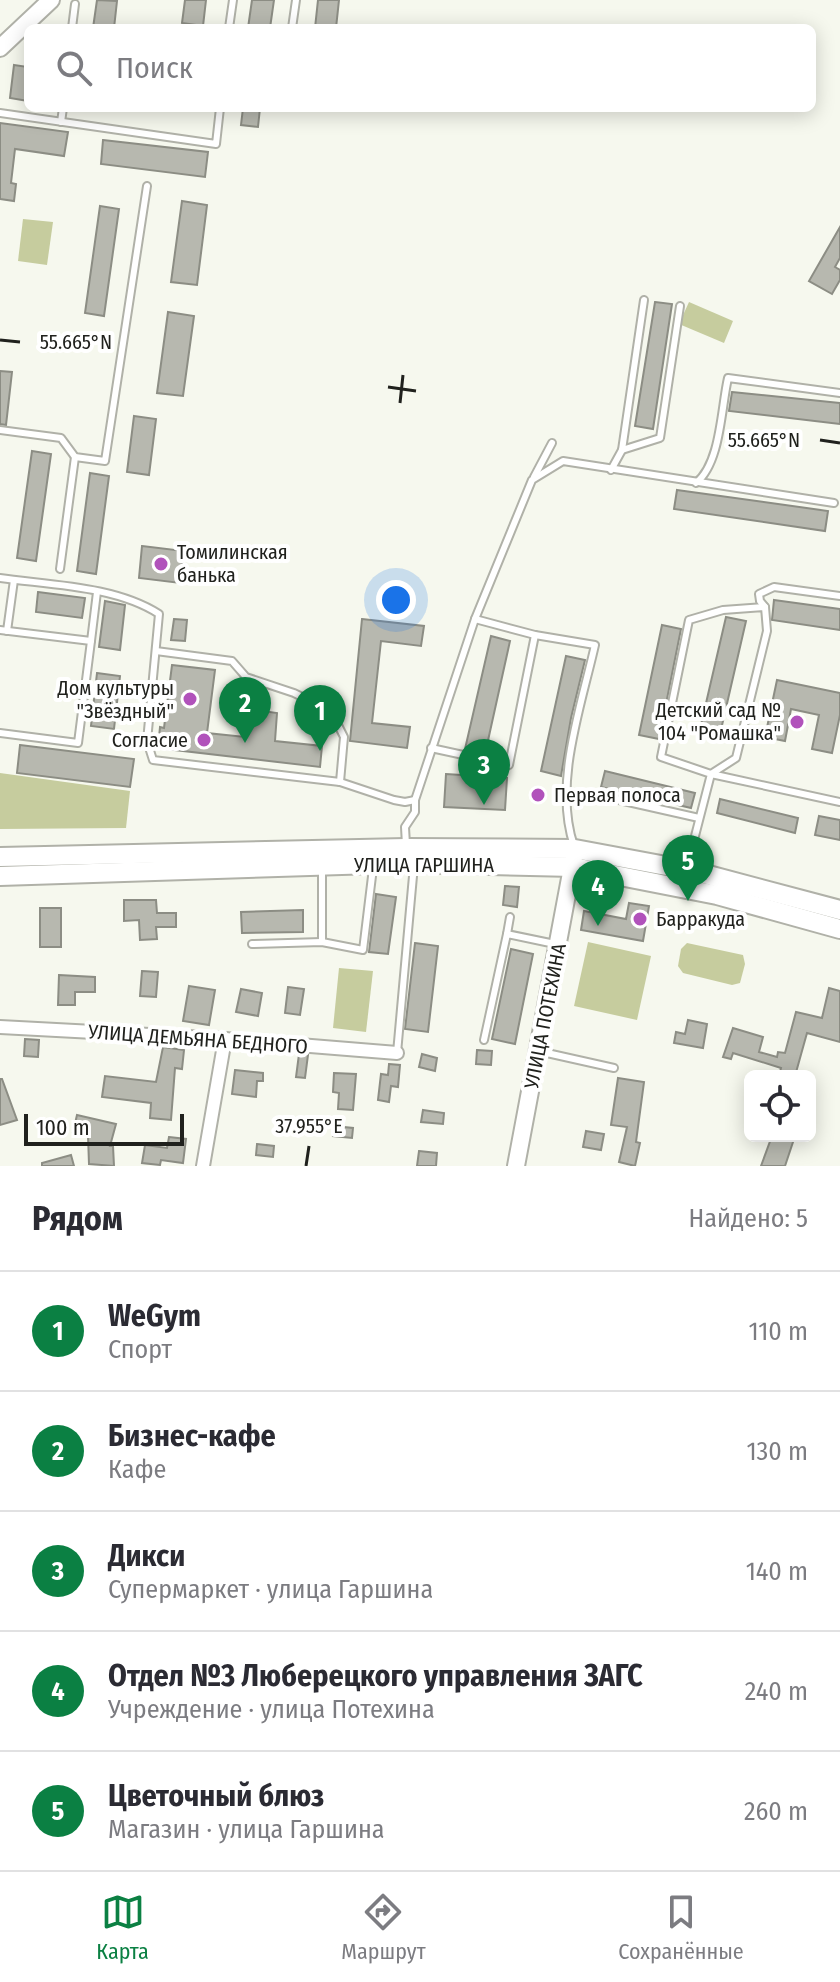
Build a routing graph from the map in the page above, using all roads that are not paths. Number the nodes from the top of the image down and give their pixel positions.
1 (51, 0) edge
2 (233, 0) edge
3 (296, 0) edge
4 (75, 4) dead end
5 (26, 24) edge
6 (72, 24) edge
7 (230, 24) edge
8 (293, 24) edge
9 (24, 25) edge
10 (0, 48) edge
11 (62, 112) edge
12 (220, 112) edge
13 (0, 113) edge
14 (61, 122) junction
15 (147, 186) dead end
16 (644, 300) dead end
17 (680, 306) dead end
18 (840, 393) edge
19 (0, 430) edge
20 (552, 443) dead end
21 (622, 450) junction
22 (75, 457) junction
23 (611, 470) junction
24 (532, 480) junction
25 (696, 483) junction
26 (834, 503) dead end
27 (60, 569) dead end
28 (0, 578) edge
29 (14, 580) junction
30 (97, 592) junction
31 (840, 596) edge
32 (765, 607) junction
33 (475, 619) junction
34 (4, 631) edge
35 (535, 635) junction
36 (91, 641) junction
37 (156, 651) junction
38 (0, 733) edge
39 (431, 748) junction
40 (711, 774) junction
41 (340, 782) junction
42 (597, 795) dead end
43 (415, 800) junction
44 (840, 802) edge
45 (699, 818) junction
46 (410, 856) junction
47 (0, 857) edge
48 (574, 858) junction
49 (374, 864) junction
50 (322, 866) junction
51 (687, 870) junction
52 (0, 876) edge
53 (840, 910) edge
54 (510, 917) dead end
55 (840, 929) edge
56 (507, 934) junction
57 (322, 942) junction
58 (252, 944) dead end
59 (559, 945) junction
60 (0, 1027) edge
61 (225, 1039) junction
62 (484, 1040) dead end
63 (538, 1051) junction
64 (397, 1053) joint
65 (614, 1068) dead end
66 (203, 1166) edge
67 (516, 1166) edge

1 - 5 street
2 - 7 lane
3 - 8 lane
4 - 6 lane
9 - 10 street
11 - 14 lane
12 - 14 lane
13 - 14 lane
15 - 22 lane
16 - 21 lane
17 - 21 lane
18 - 25 lane
19 - 22 lane
20 - 24 lane
21 - 23 lane
22 - 27 lane
23 - 24 lane
23 - 25 lane
24 - 33 lane
25 - 26 lane
28 - 29 lane
29 - 30 lane
29 - 34 lane
30 - 36 lane
30 - 37 lane
31 - 32 lane
32 - 40 lane
32 - 40 lane
33 - 35 lane
33 - 39 lane
34 - 36 lane
35 - 39 lane
35 - 48 lane
36 - 38 lane
37 - 41 lane
37 - 41 lane
39 - 43 lane
40 - 44 lane
40 - 45 lane
41 - 43 lane
42 - 45 lane
43 - 46 lane
45 - 51 lane
46 - 47 main road, УЛИЦА ГАРШИНА
46 - 48 main road, УЛИЦА ГАРШИНА
46 - 49 main road, УЛИЦА ГАРШИНА
46 - 64 lane
48 - 51 main road, УЛИЦА ГАРШИНА
48 - 55 main road, УЛИЦА ГАРШИНА
48 - 59 street, УЛИЦА ПОТЕХИНА
49 - 50 main road, УЛИЦА ГАРШИНА
49 - 57 lane
50 - 52 main road, УЛИЦА ГАРШИНА
50 - 57 lane
51 - 53 main road, УЛИЦА ГАРШИНА
54 - 56 lane
56 - 59 lane
56 - 62 lane
57 - 58 lane
59 - 63 street, УЛИЦА ПОТЕХИНА
60 - 61 street, УЛИЦА ДЕМЬЯНА БЕДНОГО
61 - 64 street, УЛИЦА ДЕМЬЯНА БЕДНОГО
61 - 66 street
63 - 65 lane
63 - 67 street, УЛИЦА ПОТЕХИНА

